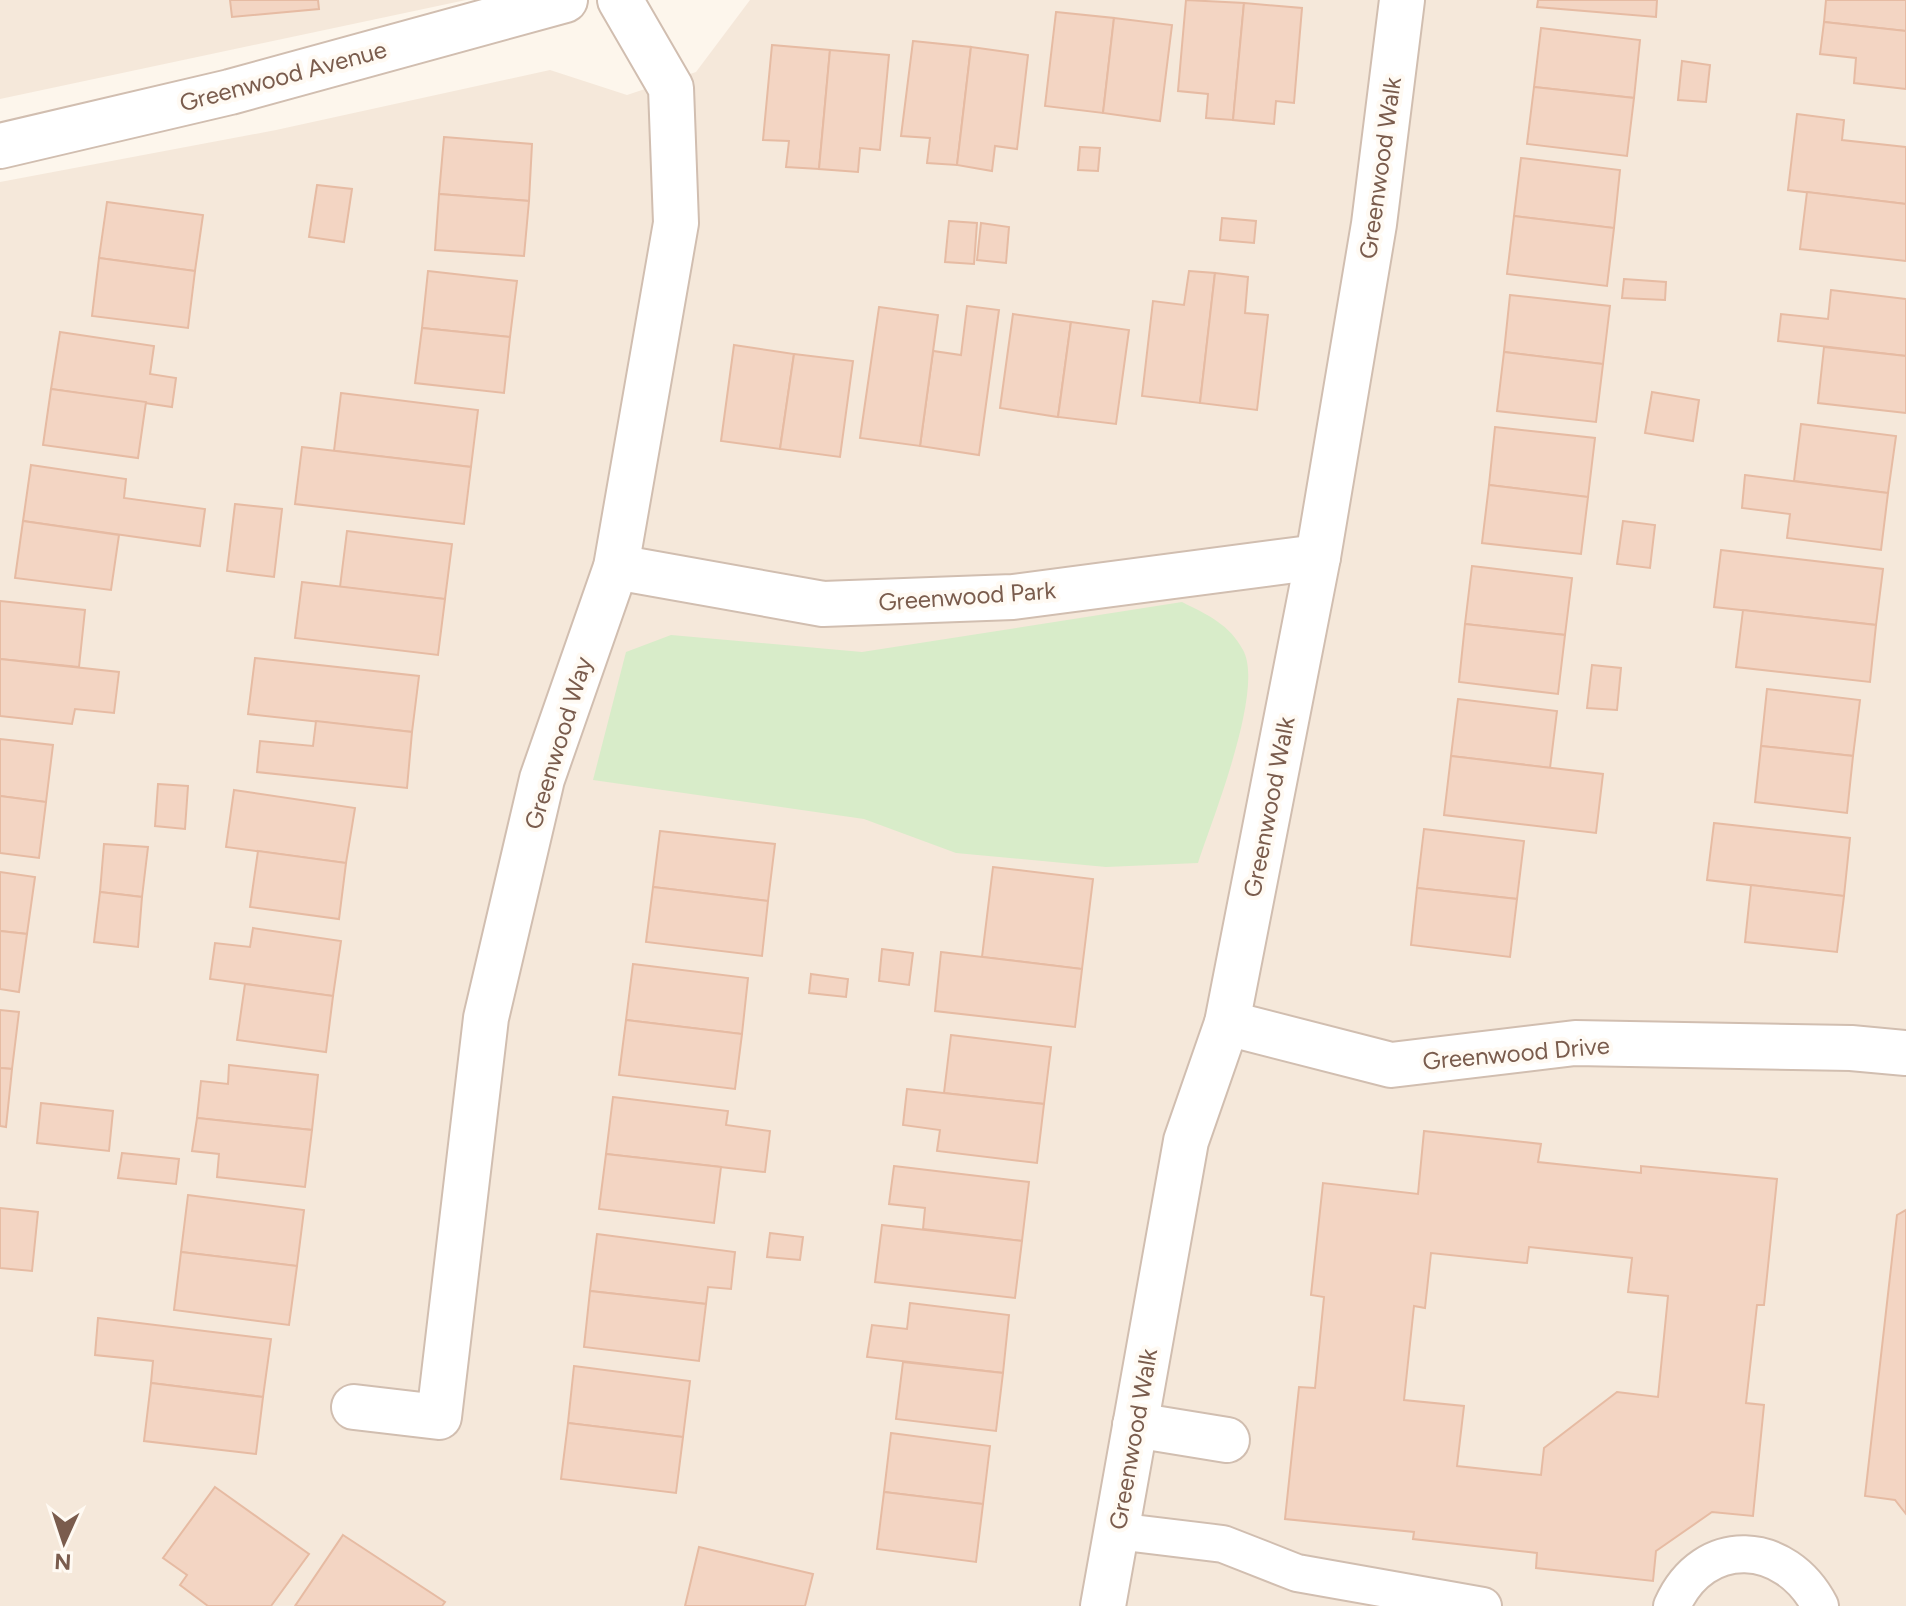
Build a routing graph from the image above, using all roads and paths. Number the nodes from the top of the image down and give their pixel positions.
1 (565, 0) edge
2 (620, 0) edge
3 (1402, 0) edge
4 (0, 146) edge
5 (1318, 557) junction
6 (616, 567) junction
7 (1227, 1023) junction
8 (1906, 1053) edge
9 (354, 1407) dead end
10 (1135, 1425) junction
11 (1227, 1440) dead end
12 (1116, 1531) junction
13 (1103, 1606) edge
14 (1483, 1606) edge
15 (1672, 1606) edge
16 (1820, 1606) edge

1 - 4 street, Greenwood Avenue
2 - 6 street, Greenwood Way
3 - 5 street, Greenwood Walk
5 - 6 street, Greenwood Park
5 - 7 street, Greenwood Walk
6 - 9 street, Greenwood Way
7 - 8 street, Greenwood Drive
7 - 10 street, Greenwood Walk
10 - 11 street
10 - 12 street, Greenwood Walk
12 - 13 street, Greenwood Walk
12 - 14 lane
15 - 16 lane

